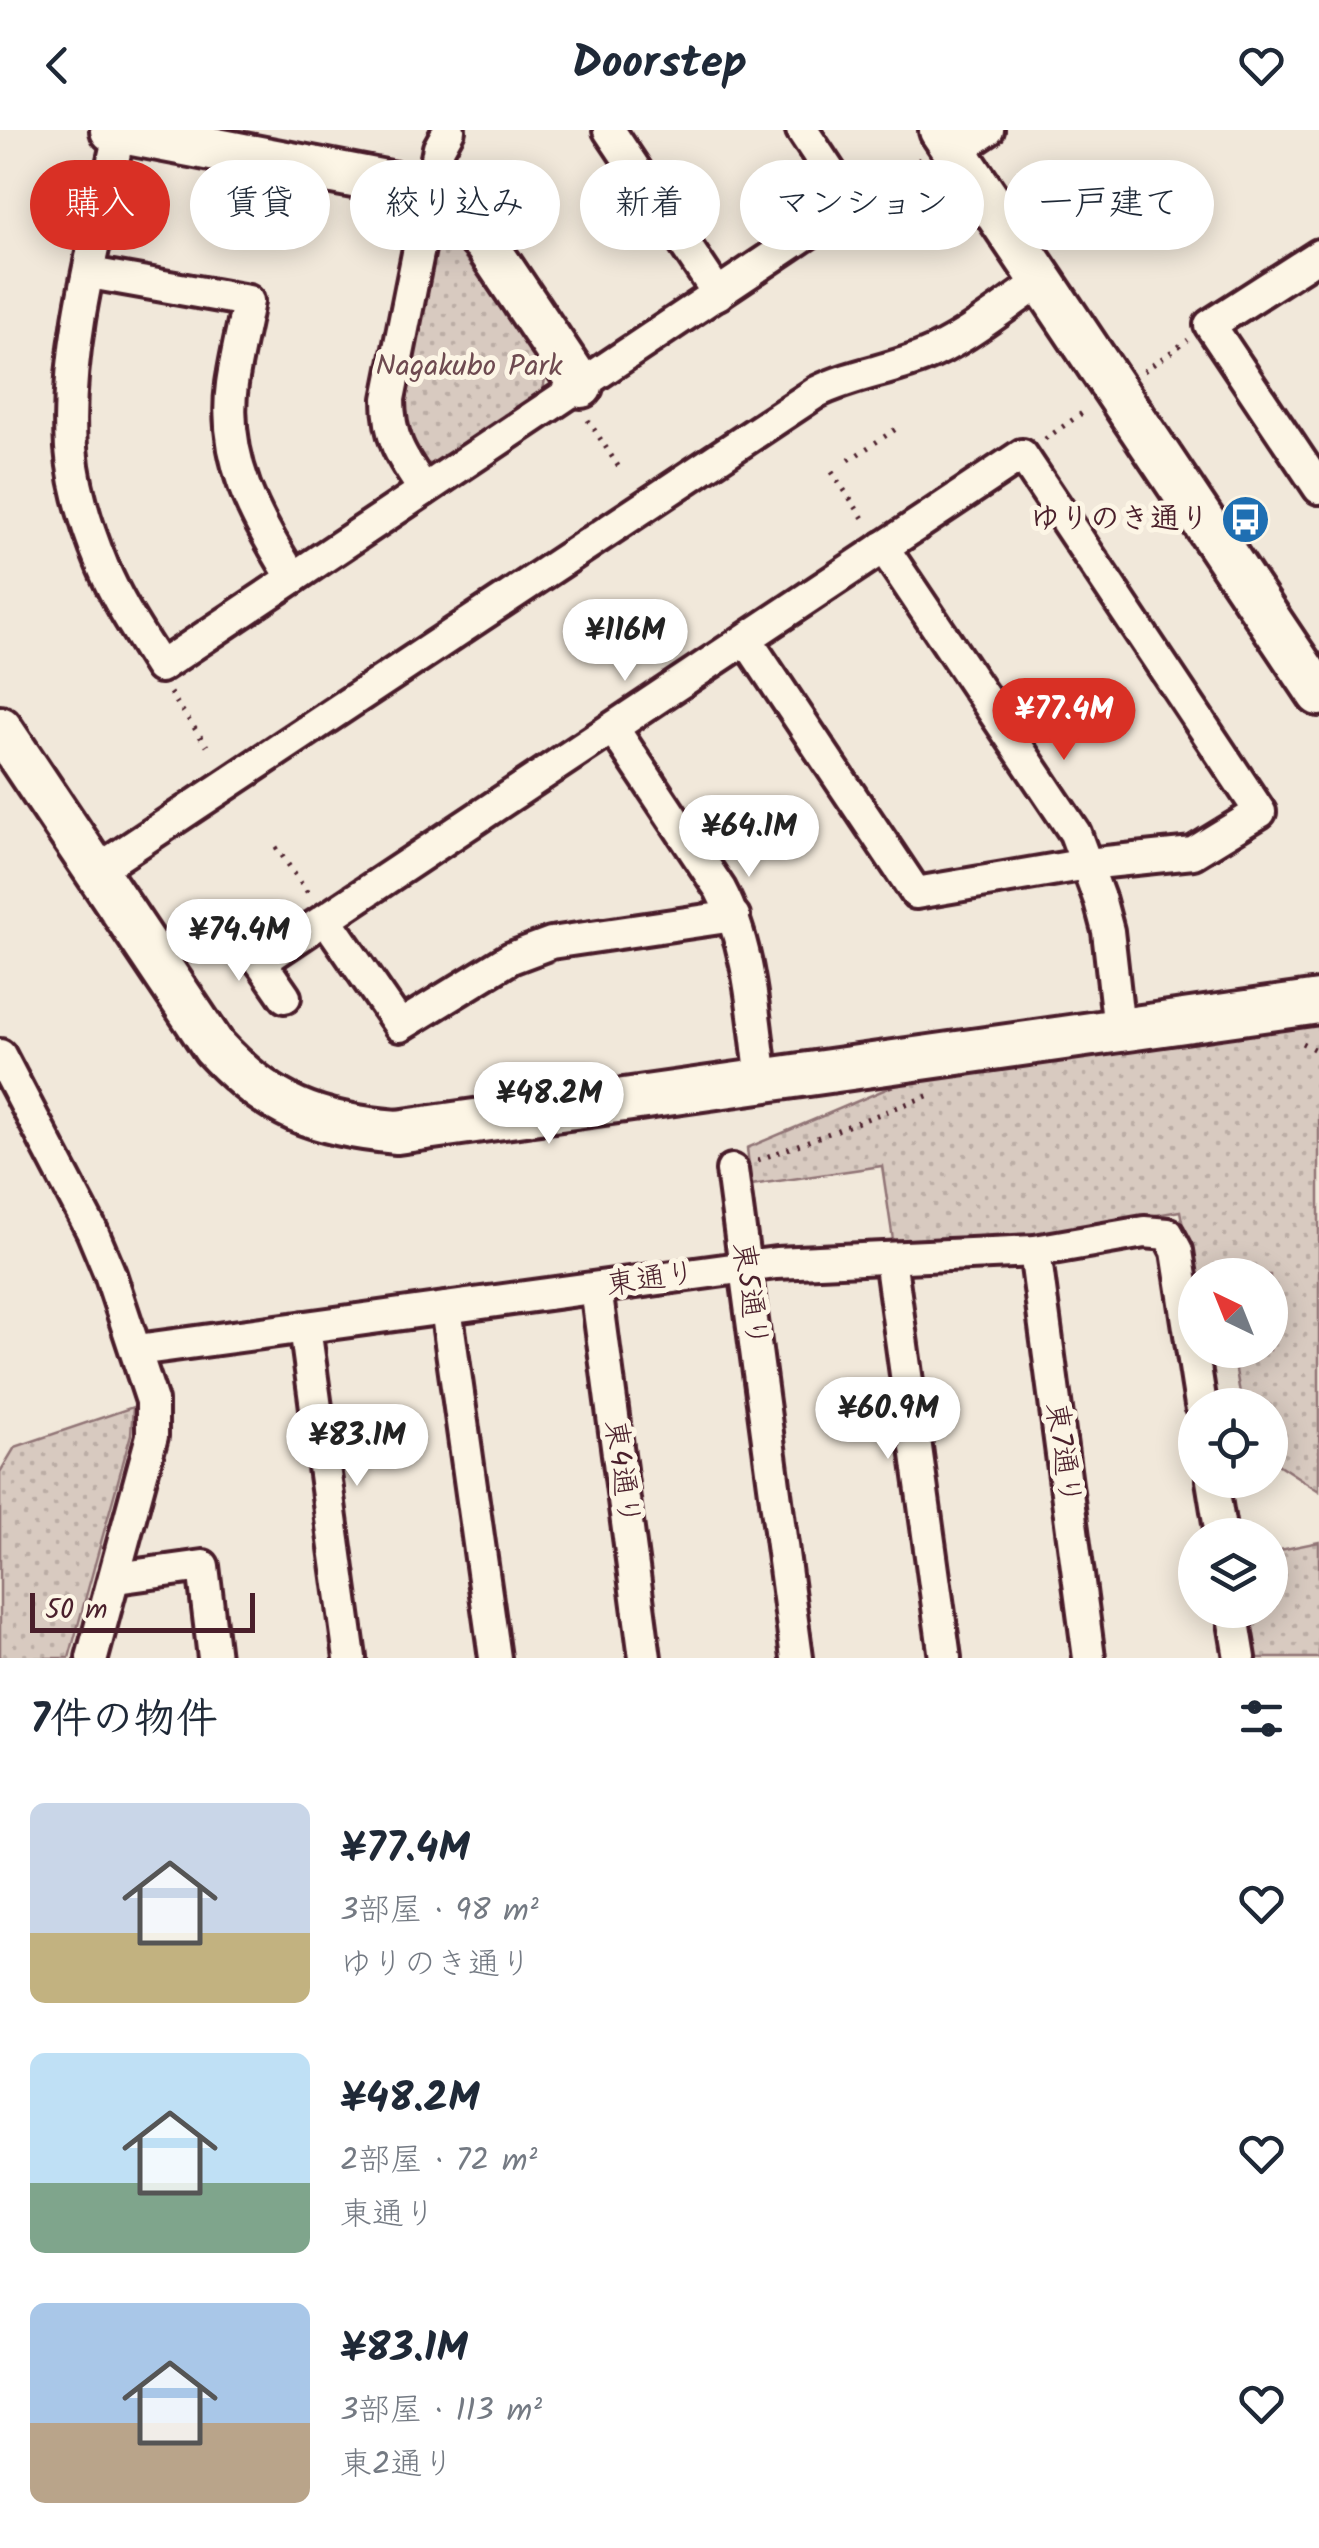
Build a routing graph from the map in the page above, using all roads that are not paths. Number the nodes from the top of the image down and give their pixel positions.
1 (117, 130) edge
2 (449, 130) edge
3 (609, 130) edge
4 (802, 130) edge
5 (958, 138) edge
6 (437, 160) edge
7 (350, 175) edge
8 (419, 250) edge
9 (489, 250) edge
10 (1319, 255) edge
11 (90, 272) junction
12 (1042, 281) junction
13 (718, 294) junction
14 (575, 389) junction
15 (1319, 488) edge
16 (424, 490) junction
17 (883, 547) junction
18 (293, 578) junction
19 (746, 639) junction
20 (1319, 694) edge
21 (0, 728) edge
22 (612, 728) junction
23 (1088, 864) junction
24 (96, 872) junction
25 (734, 916) junction
26 (326, 919) junction
27 (243, 936) dead end
28 (261, 962) junction
29 (285, 997) dead end
30 (1319, 1002) edge
31 (1120, 1030) junction
32 (0, 1054) edge
33 (762, 1080) junction
34 (732, 1170) road end
35 (1035, 1251) junction
36 (890, 1258) junction
37 (745, 1268) junction
38 (596, 1288) junction
39 (446, 1308) junction
40 (305, 1327) junction
41 (136, 1350) junction
42 (1198, 1388) edge
43 (116, 1578) junction
44 (1235, 1628) edge
45 (92, 1658) edge
46 (214, 1658) edge
47 (350, 1658) edge
48 (495, 1658) edge
49 (646, 1658) edge
50 (797, 1658) edge
51 (945, 1658) edge
52 (1089, 1658) edge
53 (1240, 1658) edge

1 - 7 street
1 - 11 street
2 - 6 street
3 - 13 street
4 - 13 street
5 - 12 street
8 - 16 street
9 - 14 street
10 - 15 street
11 - 18 street
11 - 18 street
12 - 20 street
12 - 24 street
13 - 14 street
14 - 16 street
16 - 18 street
17 - 19 street
17 - 23 street
17 - 23 street
19 - 22 street
19 - 23 street
21 - 24 street
22 - 25 street
22 - 26 street
23 - 31 street
24 - 33 street
25 - 26 street
25 - 33 street
26 - 28 street
27 - 28 street
28 - 29 street
30 - 31 street
31 - 33 street
32 - 41 street
34 - 37 street, 東5通り
35 - 36 street, 東通り
35 - 42 street, 東通り
35 - 52 street, 東7通り
36 - 37 street, 東通り
36 - 51 street
37 - 38 street, 東通り
37 - 50 street, 東5通り
38 - 39 street, 東通り
38 - 49 street, 東4通り
39 - 40 street, 東通り
39 - 48 street
40 - 41 street, 東通り
40 - 47 street
41 - 43 street
43 - 45 street
43 - 46 street
44 - 53 street

